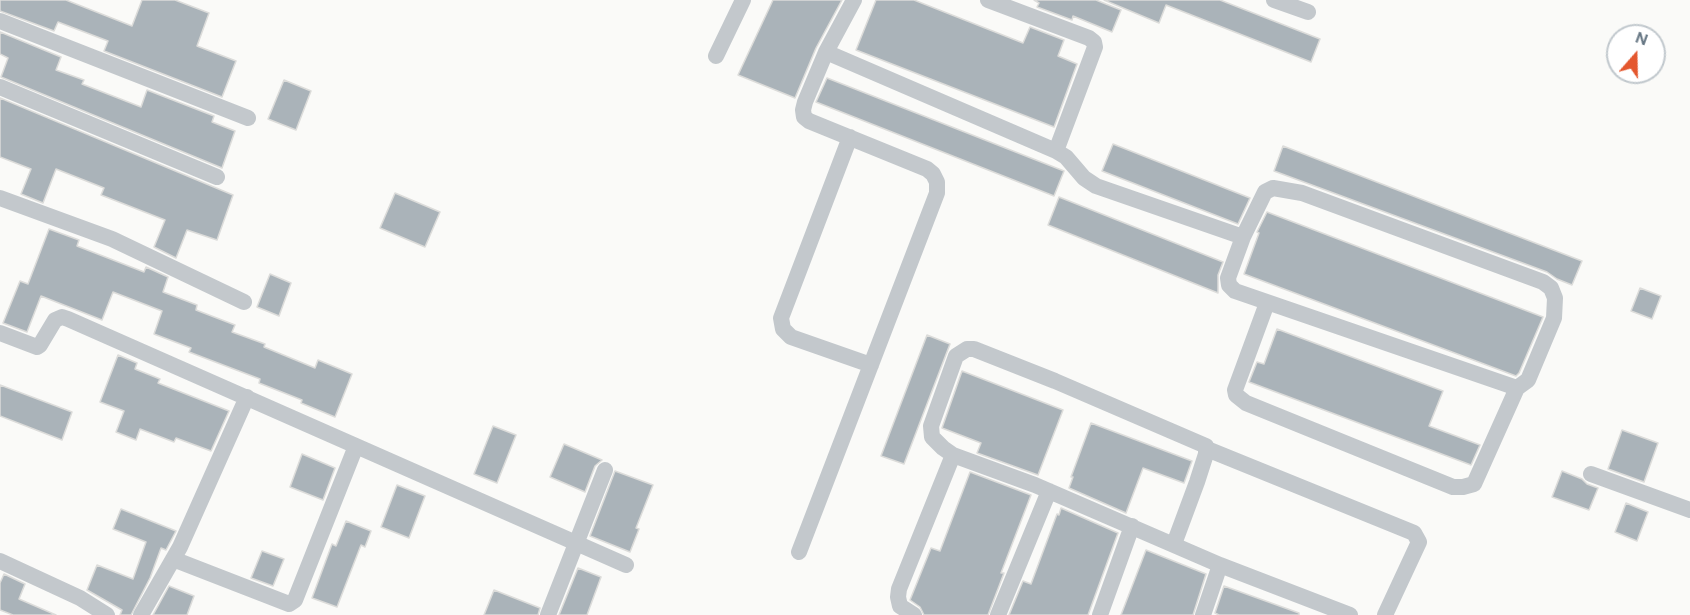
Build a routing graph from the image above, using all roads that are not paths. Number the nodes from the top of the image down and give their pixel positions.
1 (743, 0) edge
2 (854, 0) edge
3 (988, 0) edge
4 (1274, 0) edge
5 (1308, 12) dead end
6 (0, 21) edge
7 (826, 52) junction
8 (716, 56) dead end
9 (0, 87) edge
10 (248, 118) dead end
11 (850, 138) junction
12 (1056, 151) junction
13 (217, 177) dead end
14 (0, 198) edge
15 (1243, 237) junction
16 (244, 302) dead end
17 (1267, 303) junction
18 (0, 333) edge
19 (871, 365) junction
20 (1517, 388) junction
21 (247, 397) junction
22 (356, 446) junction
23 (1207, 448) junction
24 (953, 455) junction
25 (604, 470) dead end
26 (1591, 474) dead end
27 (1049, 491) junction
28 (1690, 510) edge
29 (1132, 526) junction
30 (576, 544) junction
31 (1174, 544) junction
32 (799, 552) dead end
33 (173, 559) junction
34 (0, 561) edge
35 (626, 565) dead end
36 (1220, 565) junction
37 (107, 615) edge
38 (141, 615) edge
39 (548, 615) edge
40 (914, 615) edge
41 (998, 615) edge
42 (1100, 615) edge
43 (1203, 615) edge
44 (1350, 615) edge
45 (1385, 615) edge

1 - 8 street
2 - 7 street
3 - 12 street
4 - 5 street
6 - 10 street
7 - 11 street
7 - 12 street
9 - 13 street
11 - 19 street
11 - 19 street
12 - 15 street
14 - 16 street
15 - 17 street
15 - 20 street
17 - 20 street
17 - 20 street
18 - 21 street
19 - 32 street
21 - 22 street
21 - 33 street
22 - 30 street
22 - 33 street
23 - 24 street
23 - 31 street
23 - 45 street
24 - 27 street
24 - 40 street
25 - 30 street
26 - 28 street
27 - 29 street
27 - 41 street
29 - 31 street
29 - 42 street
30 - 35 street
30 - 39 street
31 - 36 street
33 - 38 street
34 - 37 street
36 - 43 street
36 - 44 street

